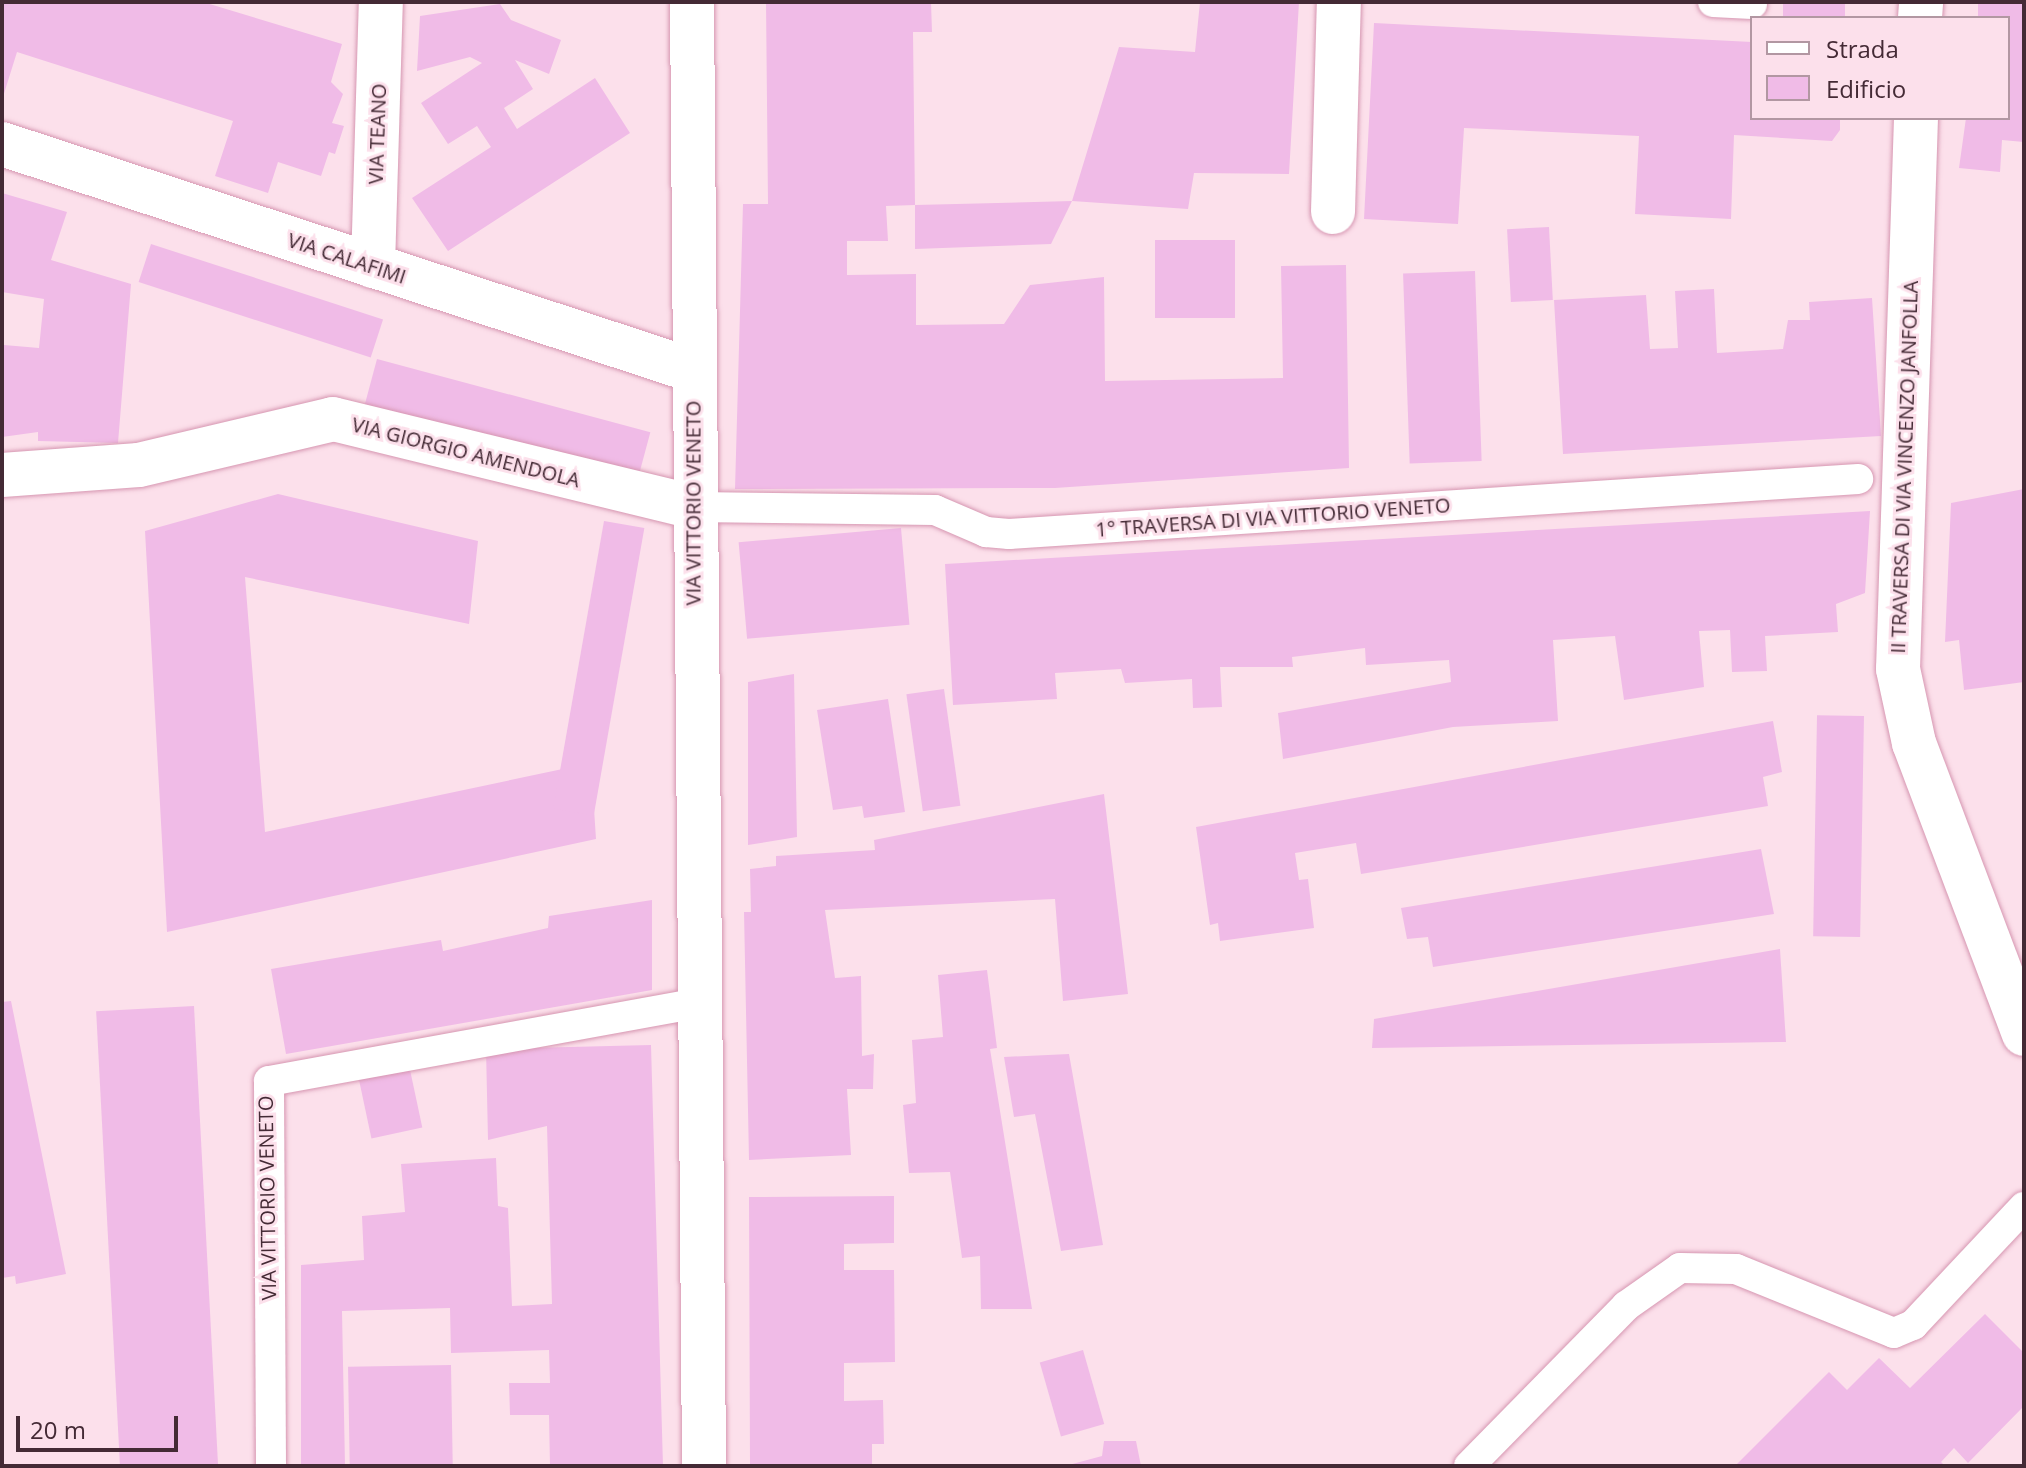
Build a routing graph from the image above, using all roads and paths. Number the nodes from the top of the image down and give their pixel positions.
1 (381, 2) edge
2 (692, 2) edge
3 (1339, 2) edge
4 (1713, 2) edge
5 (1752, 4) edge
6 (1916, 120) edge
7 (2, 144) edge
8 (1333, 212) dead end
9 (373, 266) junction
10 (692, 370) junction
11 (2, 475) edge
12 (1858, 479) dead end
13 (693, 507) junction
14 (699, 1003) junction
15 (2024, 1034) edge
16 (2024, 1207) edge
17 (271, 1466) edge
18 (704, 1466) edge
19 (1469, 1466) edge

1 - 9 street, VIA TEANO
2 - 10 street, VIA VITTORIO VENETO
3 - 8 street
4 - 5 lane
6 - 15 street, II TRAVERSA DI VIA VINCENZO JANFOLLA
7 - 9 street, VIA CALAFIMI
9 - 10 street, VIA CALAFIMI
10 - 13 street, VIA VITTORIO VENETO
11 - 13 street, VIA GIORGIO AMENDOLA
12 - 13 lane, 1° TRAVERSA DI VIA VITTORIO VENETO
13 - 14 street, VIA VITTORIO VENETO
14 - 17 lane, VIA VITTORIO VENETO
14 - 18 street, VIA VITTORIO VENETO
16 - 19 lane

